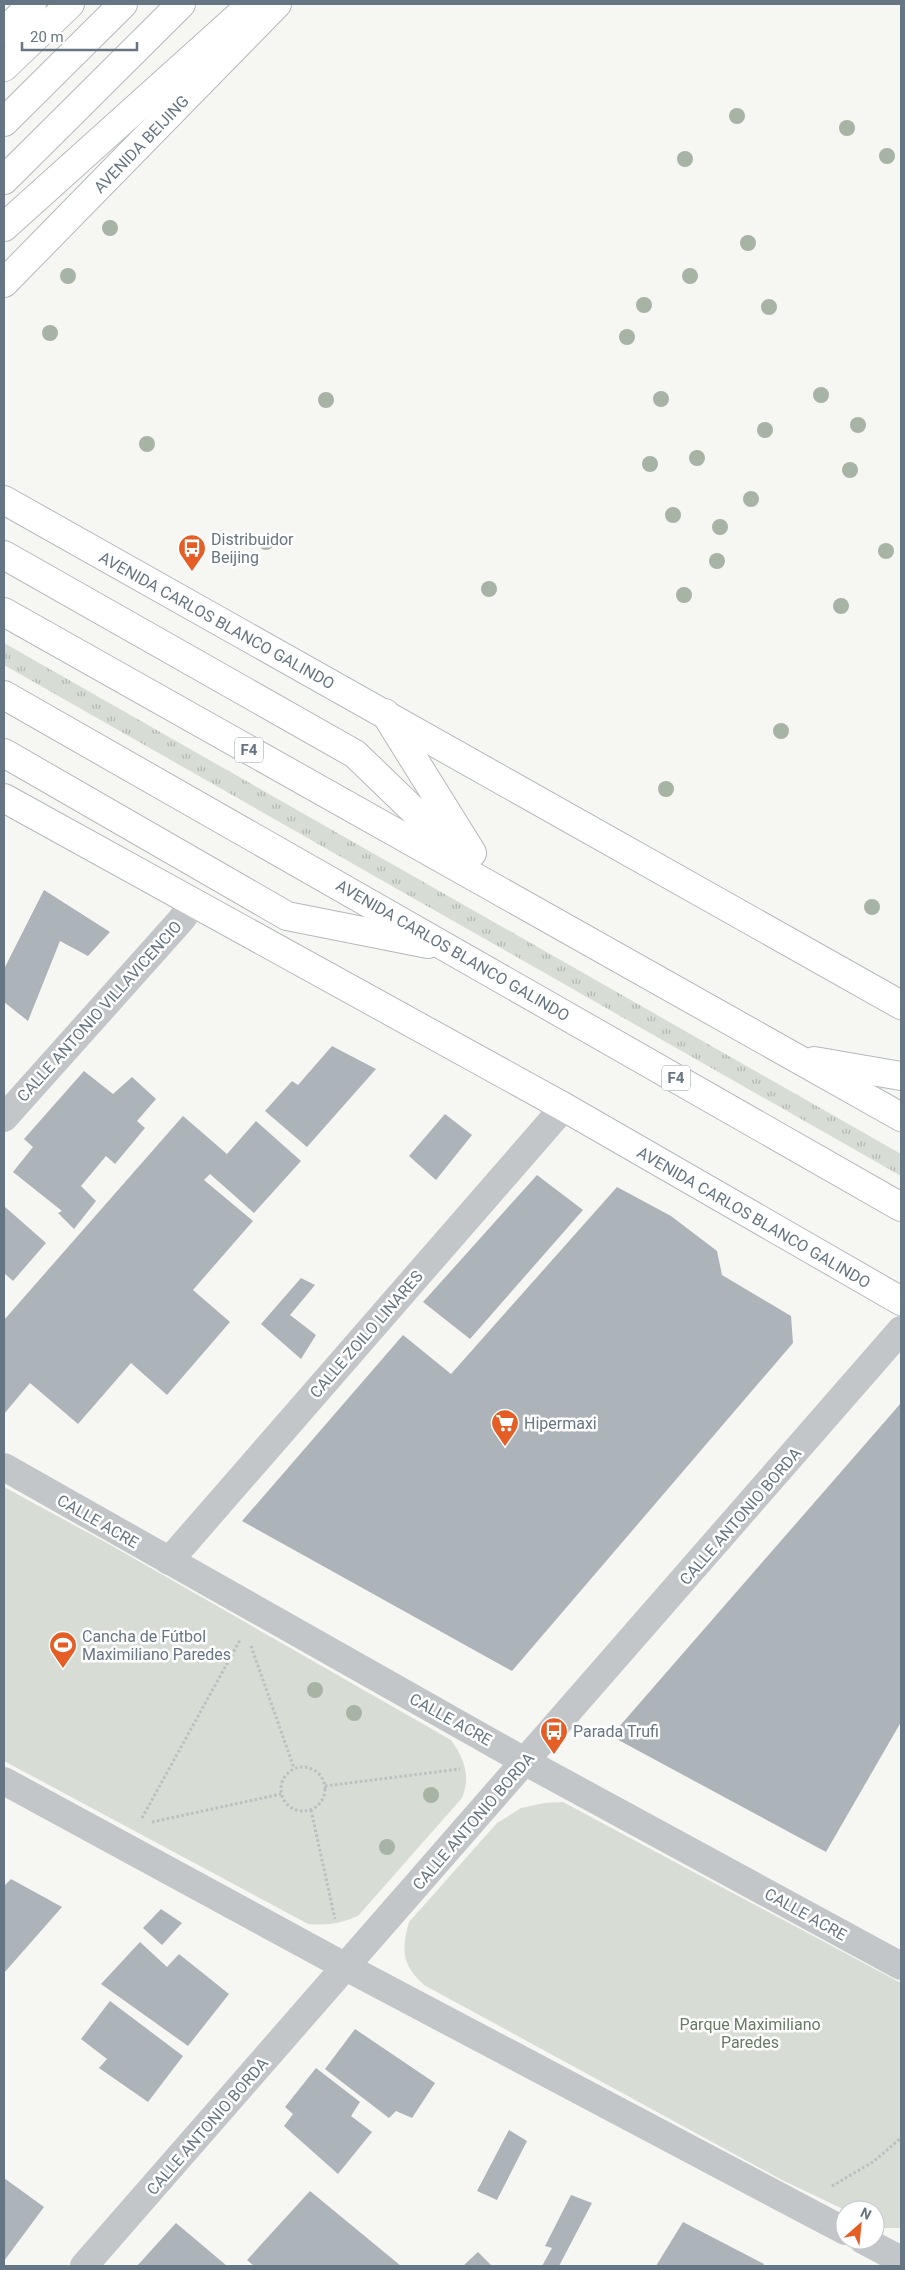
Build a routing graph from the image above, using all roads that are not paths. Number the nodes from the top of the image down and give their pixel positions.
1 (70, 4) edge
2 (123, 4) edge
3 (181, 4) edge
4 (252, 4) edge
5 (276, 4) edge
6 (26, 6) edge
7 (4, 32) edge
8 (4, 66) edge
9 (4, 122) edge
10 (4, 180) edge
11 (4, 227) edge
12 (4, 283) edge
13 (4, 500) edge
14 (6, 556) edge
15 (4, 612) edge
16 (4, 695) edge
17 (385, 713) junction
18 (4, 753) edge
19 (4, 798) edge
20 (494, 888) junction
21 (194, 902) junction
22 (452, 949) junction
23 (901, 1005) edge
24 (796, 1058) junction
25 (901, 1076) edge
26 (564, 1107) junction
27 (901, 1117) edge
28 (4, 1118) edge
29 (901, 1207) edge
30 (901, 1301) edge
31 (901, 1330) edge
32 (4, 1467) edge
33 (169, 1561) junction
34 (526, 1762) junction
35 (4, 1782) edge
36 (901, 1966) edge
37 (346, 1967) junction
38 (835, 2225) edge
39 (882, 2250) edge
40 (901, 2260) edge
41 (84, 2266) edge

1 - 8 main road
2 - 9 main road
3 - 10 main road
4 - 11 main road
5 - 12 main road, AVENIDA BEIJING
6 - 7 main road
13 - 17 main road, AVENIDA CARLOS BLANCO GALINDO
14 - 20 main road
15 - 20 main road, F4
16 - 22 main road, AVENIDA CARLOS BLANCO GALINDO / F4
17 - 20 main road
17 - 23 main road, AVENIDA CARLOS BLANCO GALINDO
18 - 22 main road
19 - 21 main road, AVENIDA CARLOS BLANCO GALINDO
20 - 24 main road, F4
21 - 26 main road, AVENIDA CARLOS BLANCO GALINDO
21 - 28 street, CALLE ANTONIO VILLAVICENCIO
22 - 29 main road, AVENIDA CARLOS BLANCO GALINDO / F4
24 - 25 main road
24 - 27 main road, F4
26 - 30 main road, AVENIDA CARLOS BLANCO GALINDO
26 - 33 street, CALLE ZOILO LINARES
31 - 34 street, CALLE ANTONIO BORDA
32 - 33 street, CALLE ACRE
33 - 34 street, CALLE ACRE
34 - 36 street, CALLE ACRE
34 - 37 street, CALLE ANTONIO BORDA
35 - 37 street
37 - 38 street
37 - 41 street, CALLE ANTONIO BORDA
39 - 40 street

